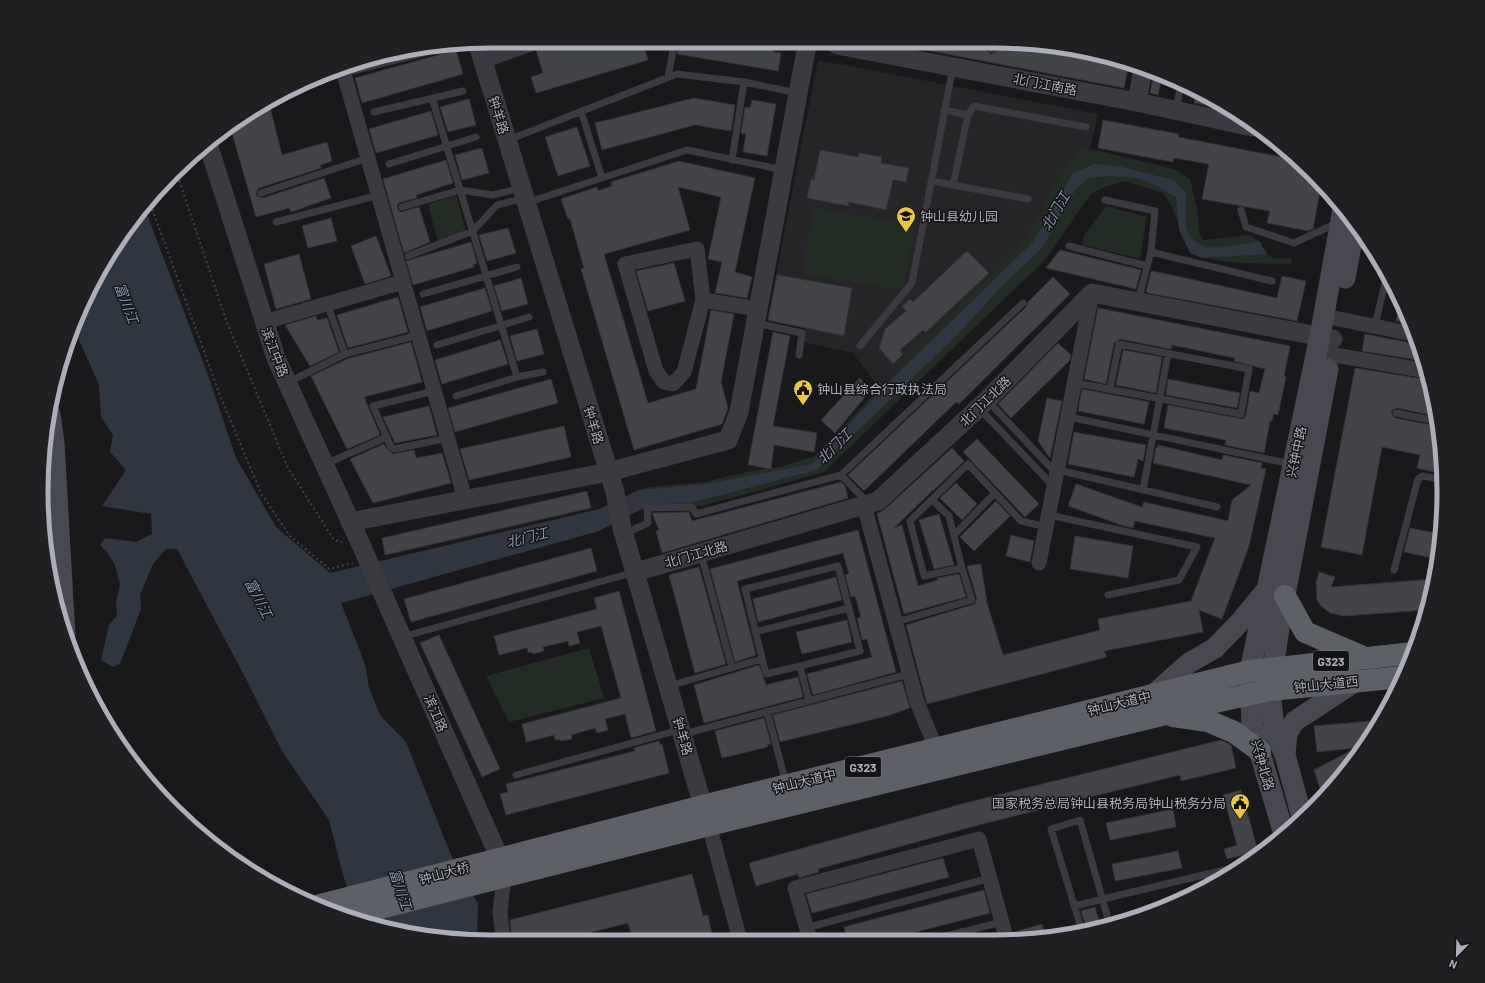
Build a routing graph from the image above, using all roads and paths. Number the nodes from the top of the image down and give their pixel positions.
1 (510, 48) edge
2 (673, 48) edge
3 (806, 48) edge
4 (853, 48) edge
5 (480, 53) edge
6 (952, 67) junction
7 (1142, 74) edge
8 (340, 75) edge
9 (668, 77) junction
10 (744, 82) junction
11 (1180, 89) edge
12 (463, 91) dead end
13 (798, 93) junction
14 (432, 98) junction
15 (1137, 102) junction
16 (944, 110) junction
17 (1176, 110) junction
18 (581, 111) junction
19 (374, 112) dead end
20 (968, 115) junction
21 (1243, 125) edge
22 (1086, 128) dead end
23 (476, 137) dead end
24 (506, 141) junction
25 (447, 146) junction
26 (210, 150) edge
27 (368, 158) junction
28 (732, 160) junction
29 (389, 164) dead end
30 (783, 170) junction
31 (179, 178) edge
32 (602, 178) junction
33 (931, 181) junction
34 (953, 185) junction
35 (460, 190) junction
36 (261, 193) dead end
37 (378, 195) junction
38 (524, 196) junction
39 (1028, 199) dead end
40 (1105, 200) dead end
41 (152, 207) edge
42 (402, 207) dead end
43 (1241, 210) dead end
44 (1343, 219) edge
45 (276, 222) dead end
46 (1345, 222) edge
47 (473, 231) junction
48 (1069, 246) dead end
49 (1150, 252) junction
50 (408, 256) dead end
51 (1147, 266) junction
52 (518, 268) dead end
53 (486, 276) junction
54 (1272, 281) dead end
55 (403, 282) junction
56 (1385, 283) edge
57 (1092, 293) junction
58 (423, 294) dead end
59 (703, 300) junction
60 (1138, 301) junction
61 (1023, 302) dead end
62 (327, 303) junction
63 (756, 316) junction
64 (1331, 316) junction
65 (530, 317) dead end
66 (264, 322) junction
67 (1375, 325) junction
68 (501, 326) junction
69 (1407, 333) edge
70 (418, 335) junction
71 (437, 345) dead end
72 (1325, 345) junction
73 (860, 346) dead end
74 (345, 354) junction
75 (1168, 354) junction
76 (799, 355) dead end
77 (1419, 369) edge
78 (543, 372) dead end
79 (517, 377) junction
80 (287, 383) junction
81 (1076, 383) junction
82 (1110, 389) junction
83 (434, 391) junction
84 (456, 396) dead end
85 (1160, 398) junction
86 (983, 404) junction
87 (1396, 413) dead end
88 (1069, 417) junction
89 (1431, 420) edge
90 (52, 431) edge
91 (1154, 435) junction
92 (387, 437) junction
93 (448, 438) junction
94 (324, 465) junction
95 (1301, 467) junction
96 (608, 472) junction
97 (841, 475) junction
98 (1057, 477) junction
99 (1437, 479) edge
100 (1143, 490) junction
101 (995, 493) junction
102 (465, 499) junction
103 (932, 500) junction
104 (48, 503) edge
105 (866, 504) junction
106 (1217, 507) dead end
107 (1048, 521) junction
108 (350, 522) junction
109 (51, 525) edge
110 (623, 531) junction
111 (954, 535) junction
112 (51, 538) edge
113 (365, 553) junction
114 (700, 553) junction
115 (1039, 562) dead end
116 (962, 568) junction
117 (1394, 570) dead end
118 (636, 572) junction
119 (59, 586) edge
120 (1277, 591) junction
121 (1108, 596) dead end
122 (849, 608) junction
123 (896, 622) junction
124 (756, 632) junction
125 (402, 637) junction
126 (1406, 654) edge
127 (1366, 658) junction
128 (762, 659) junction
129 (800, 666) junction
130 (732, 668) junction
131 (1272, 668) junction
132 (1250, 671) junction
133 (910, 674) junction
134 (1396, 677) edge
135 (1356, 681) junction
136 (669, 686) junction
137 (1260, 692) junction
138 (1153, 694) junction
139 (809, 701) junction
140 (768, 712) junction
141 (1162, 714) junction
142 (682, 732) junction
143 (1260, 751) junction
144 (1285, 755) junction
145 (940, 758) junction
146 (516, 775) dead end
147 (789, 795) junction
148 (1300, 811) edge
149 (706, 816) junction
150 (1282, 828) edge
151 (502, 867) junction
152 (1225, 870) edge
153 (478, 873) junction
154 (990, 878) junction
155 (1102, 899) junction
156 (329, 904) edge
157 (1074, 906) junction
158 (356, 913) edge
159 (1108, 920) edge
160 (1002, 922) junction
161 (1080, 926) edge
162 (808, 934) edge
163 (503, 935) edge
164 (739, 935) edge
165 (949, 935) edge
166 (1005, 935) edge

1 - 5 street
2 - 9 lane
3 - 13 street
4 - 6 street, 北门江南路
5 - 24 street, 钟羊路
6 - 15 street, 北门江南路
6 - 16 lane
7 - 15 street
8 - 27 street
9 - 10 lane
9 - 18 lane
10 - 13 lane
10 - 28 lane
11 - 17 lane
12 - 14 lane
13 - 30 street
14 - 19 lane
14 - 25 lane
15 - 17 street, 北门江南路
16 - 20 lane
16 - 33 lane
17 - 21 street, 北门江南路
18 - 24 lane
18 - 32 lane
20 - 22 lane
20 - 34 lane
23 - 25 lane
24 - 38 street, 钟羊路
25 - 29 lane
25 - 35 lane
26 - 66 street, 滨江中路
27 - 36 lane
27 - 37 street
28 - 30 lane
28 - 32 lane
30 - 63 street
31 - 113 path
32 - 38 lane
33 - 34 lane
33 - 73 lane
34 - 39 lane
35 - 38 lane
35 - 42 lane
35 - 47 lane
37 - 45 lane
37 - 55 street
38 - 47 lane
38 - 96 street, 钟羊路
40 - 49 lane
41 - 113 path
43 - 44 lane
46 - 64 main road, 兴钟中路
47 - 50 lane
47 - 53 lane
48 - 51 lane
49 - 51 lane
49 - 54 lane
51 - 60 lane
52 - 53 lane
53 - 58 lane
53 - 68 lane
55 - 62 street
55 - 70 street
56 - 67 lane
57 - 60 street
57 - 81 street
57 - 86 street, 北门江北路
59 - 59 street
59 - 63 street
60 - 72 street
61 - 97 lane
62 - 66 street
62 - 74 lane
63 - 76 lane
63 - 96 street
64 - 67 street
64 - 72 main road, 兴钟中路
65 - 68 lane
66 - 80 street, 滨江中路
67 - 69 street
68 - 71 lane
68 - 79 lane
70 - 74 lane
70 - 83 street
72 - 77 street
72 - 95 main road, 兴钟中路
74 - 80 lane
75 - 82 lane
75 - 85 lane
75 - 85 lane
78 - 79 lane
79 - 84 lane
80 - 94 street, 滨江中路
81 - 82 lane
81 - 88 street
82 - 85 lane
83 - 92 lane
83 - 93 street
85 - 91 lane
86 - 98 lane
86 - 98 lane
86 - 105 street, 北门江北路
87 - 89 lane
88 - 91 lane
88 - 98 street
90 - 109 main road
91 - 95 lane
91 - 100 lane
92 - 93 lane
92 - 94 lane
93 - 102 street
94 - 108 street, 滨江中路
95 - 120 main road, 兴钟中路
96 - 102 street
96 - 110 street, 钟羊路
97 - 105 lane
97 - 110 lane
98 - 100 lane
98 - 107 street
99 - 117 lane
100 - 106 lane
101 - 103 lane
101 - 107 lane
101 - 111 lane
102 - 108 street
103 - 111 lane
103 - 116 lane
104 - 109 main road
105 - 114 street, 北门江北路
105 - 123 street
107 - 115 street
107 - 121 lane
108 - 113 street, 滨江中路
109 - 112 main road
109 - 119 main road
110 - 118 street, 钟羊路
111 - 116 lane
113 - 125 street, 滨江路
114 - 118 street, 北门江北路
114 - 130 lane
116 - 123 lane
118 - 125 lane
118 - 136 street, 钟羊路
120 - 127 highway
120 - 131 main road, 兴钟中路
120 - 132 main road, 兴钟中路
120 - 138 main road
122 - 124 lane
122 - 124 lane
122 - 129 lane
123 - 133 street
124 - 128 lane
125 - 151 street, 滨江路
126 - 127 highway, 钟山大道西 / G323
127 - 131 highway, 钟山大道西 / G323
128 - 129 lane
128 - 130 lane
129 - 139 lane
130 - 136 lane
131 - 132 highway, 钟山大道西 / G323
131 - 137 main road, 兴钟中路
132 - 137 main road, 兴钟中路
132 - 138 highway, 钟山大道中 / G323
133 - 139 lane
133 - 145 street
134 - 135 highway, 钟山大道西 / G323
135 - 137 highway, 钟山大道西 / G323
135 - 144 main road
136 - 142 street, 钟羊路
137 - 141 highway, 钟山大道中 / G323
137 - 143 main road, 兴钟北路
137 - 144 main road, 兴钟北路
138 - 145 highway, 钟山大道中 / G323
139 - 140 lane
140 - 142 lane
140 - 147 lane
141 - 143 highway
141 - 145 highway, 钟山大道中 / G323
142 - 146 lane
142 - 149 street, 钟羊路
143 - 150 main road, 兴钟北路
144 - 148 main road, 兴钟北路
145 - 147 highway, 钟山大道中 / G323
147 - 149 highway, 钟山大道中 / G323
149 - 151 highway, 钟山大道中 / G323
149 - 164 street
151 - 153 highway, 钟山大道中 / G323
151 - 163 street
152 - 155 lane
153 - 156 highway, 钟山大桥 / G323
153 - 158 highway, 钟山大桥 / G323
154 - 160 street
154 - 162 lane
154 - 162 street
155 - 157 lane
155 - 157 lane
155 - 159 lane
157 - 161 lane
160 - 165 lane
160 - 166 street

